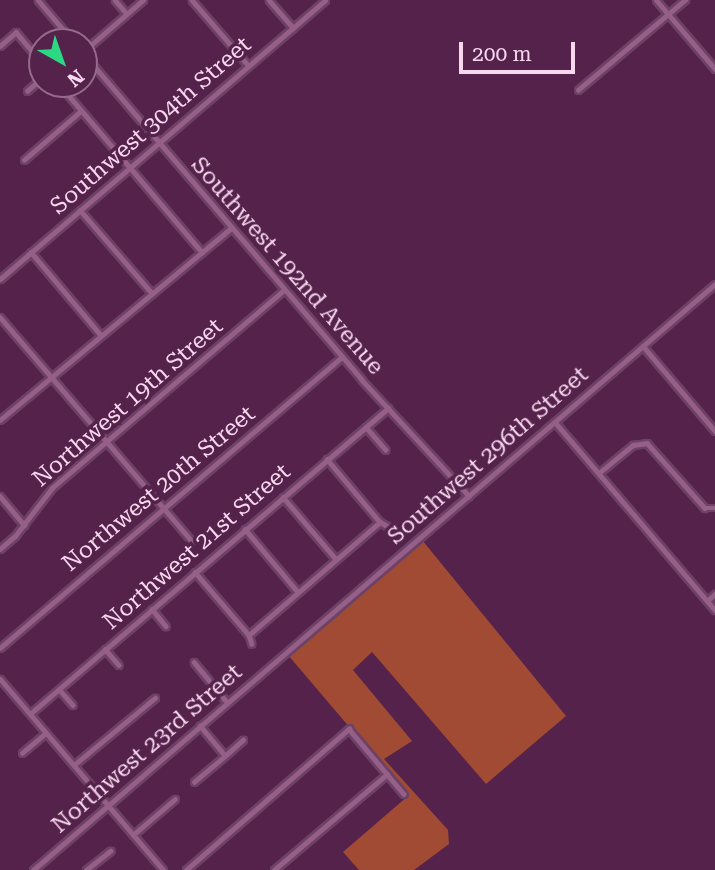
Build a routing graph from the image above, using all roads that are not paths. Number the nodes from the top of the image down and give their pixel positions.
1 (38, 0) edge
2 (116, 0) edge
3 (143, 0) edge
4 (192, 0) edge
5 (269, 0) edge
6 (325, 0) edge
7 (656, 0) edge
8 (685, 0) edge
9 (127, 14) junction
10 (669, 14) junction
11 (62, 28) edge
12 (293, 28) junction
13 (98, 40) edge
14 (0, 46) edge
15 (28, 46) edge
16 (248, 65) junction
17 (715, 68) edge
18 (98, 69) edge
19 (578, 90) dead end
20 (70, 98) edge
21 (81, 111) junction
22 (158, 143) junction
23 (24, 160) dead end
24 (130, 167) junction
25 (80, 210) junction
26 (231, 228) junction
27 (31, 252) junction
28 (202, 252) junction
29 (0, 279) edge
30 (715, 284) edge
31 (284, 290) junction
32 (151, 292) junction
33 (0, 317) edge
34 (101, 335) junction
35 (642, 346) junction
36 (342, 357) junction
37 (52, 377) junction
38 (388, 408) junction
39 (0, 419) edge
40 (555, 422) junction
41 (366, 426) junction
42 (715, 430) edge
43 (107, 442) junction
44 (386, 450) dead end
45 (327, 459) junction
46 (598, 473) junction
47 (0, 496) edge
48 (469, 496) junction
49 (283, 497) junction
50 (164, 507) junction
51 (715, 508) edge
52 (380, 522) junction
53 (24, 525) junction
54 (389, 527) dead end
55 (245, 529) junction
56 (191, 540) dead end
57 (0, 549) edge
58 (336, 559) junction
59 (195, 572) junction
60 (298, 592) junction
61 (715, 594) edge
62 (707, 601) junction
63 (152, 609) junction
64 (715, 610) edge
65 (166, 626) dead end
66 (248, 635) junction
67 (252, 644) dead end
68 (0, 648) edge
69 (105, 649) junction
70 (284, 654) joint
71 (194, 662) dead end
72 (120, 665) dead end
73 (0, 679) edge
74 (59, 689) junction
75 (155, 698) dead end
76 (227, 702) junction
77 (73, 705) dead end
78 (30, 714) junction
79 (200, 726) junction
80 (46, 733) junction
81 (243, 740) dead end
82 (22, 752) dead end
83 (225, 756) junction
84 (74, 765) junction
85 (387, 774) junction
86 (194, 782) dead end
87 (404, 794) dead end
88 (175, 799) dead end
89 (108, 806) junction
90 (133, 835) junction
91 (110, 851) dead end
92 (33, 870) edge
93 (86, 870) edge
94 (163, 870) edge
95 (186, 870) edge
96 (274, 870) edge

1 - 11 street
2 - 9 street
3 - 9 street
4 - 16 street
5 - 12 street
6 - 12 street, Southwest 304th Street
7 - 10 street
8 - 10 street
9 - 13 street
10 - 17 street
10 - 19 street
12 - 16 street, Southwest 304th Street
14 - 15 street
16 - 22 street, Southwest 304th Street
18 - 22 street, Southwest 192nd Avenue
20 - 21 street
21 - 23 street
21 - 24 street
22 - 24 street, Southwest 304th Street
22 - 26 street, Southwest 192nd Avenue
24 - 25 street, Southwest 304th Street
24 - 28 street
25 - 27 street, Southwest 304th Street
25 - 32 street
26 - 28 street
26 - 31 street, Southwest 192nd Avenue
27 - 29 street, Southwest 304th Street
27 - 34 street
28 - 32 street
30 - 35 street, Southwest 296th Street
31 - 36 street, Southwest 192nd Avenue
31 - 43 street, Northwest 19th Street
32 - 34 street
33 - 37 street
34 - 37 street
35 - 40 street, Southwest 296th Street
35 - 42 street
36 - 38 street, Southwest 192nd Avenue
36 - 50 street, Northwest 20th Street
37 - 39 street
37 - 43 street
38 - 41 street, Northwest 21st Street
38 - 48 street, Southwest 192nd Avenue
40 - 46 street
40 - 48 street, Southwest 296th Street
41 - 44 street
41 - 45 street, Northwest 21st Street
43 - 50 street
43 - 53 street, Northwest 19th Street
45 - 49 street, Northwest 21st Street
45 - 52 street
46 - 51 street
46 - 62 street
47 - 53 street
48 - 70 street, Southwest 296th Street
49 - 55 street, Northwest 21st Street
49 - 58 street
50 - 56 street
50 - 68 street, Northwest 20th Street
52 - 54 street
52 - 58 street
53 - 57 street, Northwest 19th Street
55 - 59 street, Northwest 21st Street
55 - 60 street
58 - 60 street
59 - 63 street, Northwest 21st Street
59 - 66 street
60 - 66 street
61 - 62 street
62 - 64 street
63 - 65 street
63 - 69 street, Northwest 21st Street
66 - 67 street
69 - 72 street
69 - 74 street, Northwest 21st Street
70 - 76 street, Northwest 23rd Street
71 - 76 street
73 - 78 street
74 - 77 street
74 - 78 street, Northwest 21st Street
75 - 84 street
76 - 79 street, Northwest 23rd Street
78 - 80 street
79 - 83 street
79 - 89 street, Northwest 23rd Street
80 - 82 street
80 - 84 street
81 - 83 street
83 - 86 street
84 - 89 street
85 - 87 street
85 - 95 street
85 - 96 street
88 - 90 street
89 - 90 street
89 - 92 street, Northwest 23rd Street
90 - 94 street
91 - 93 street

